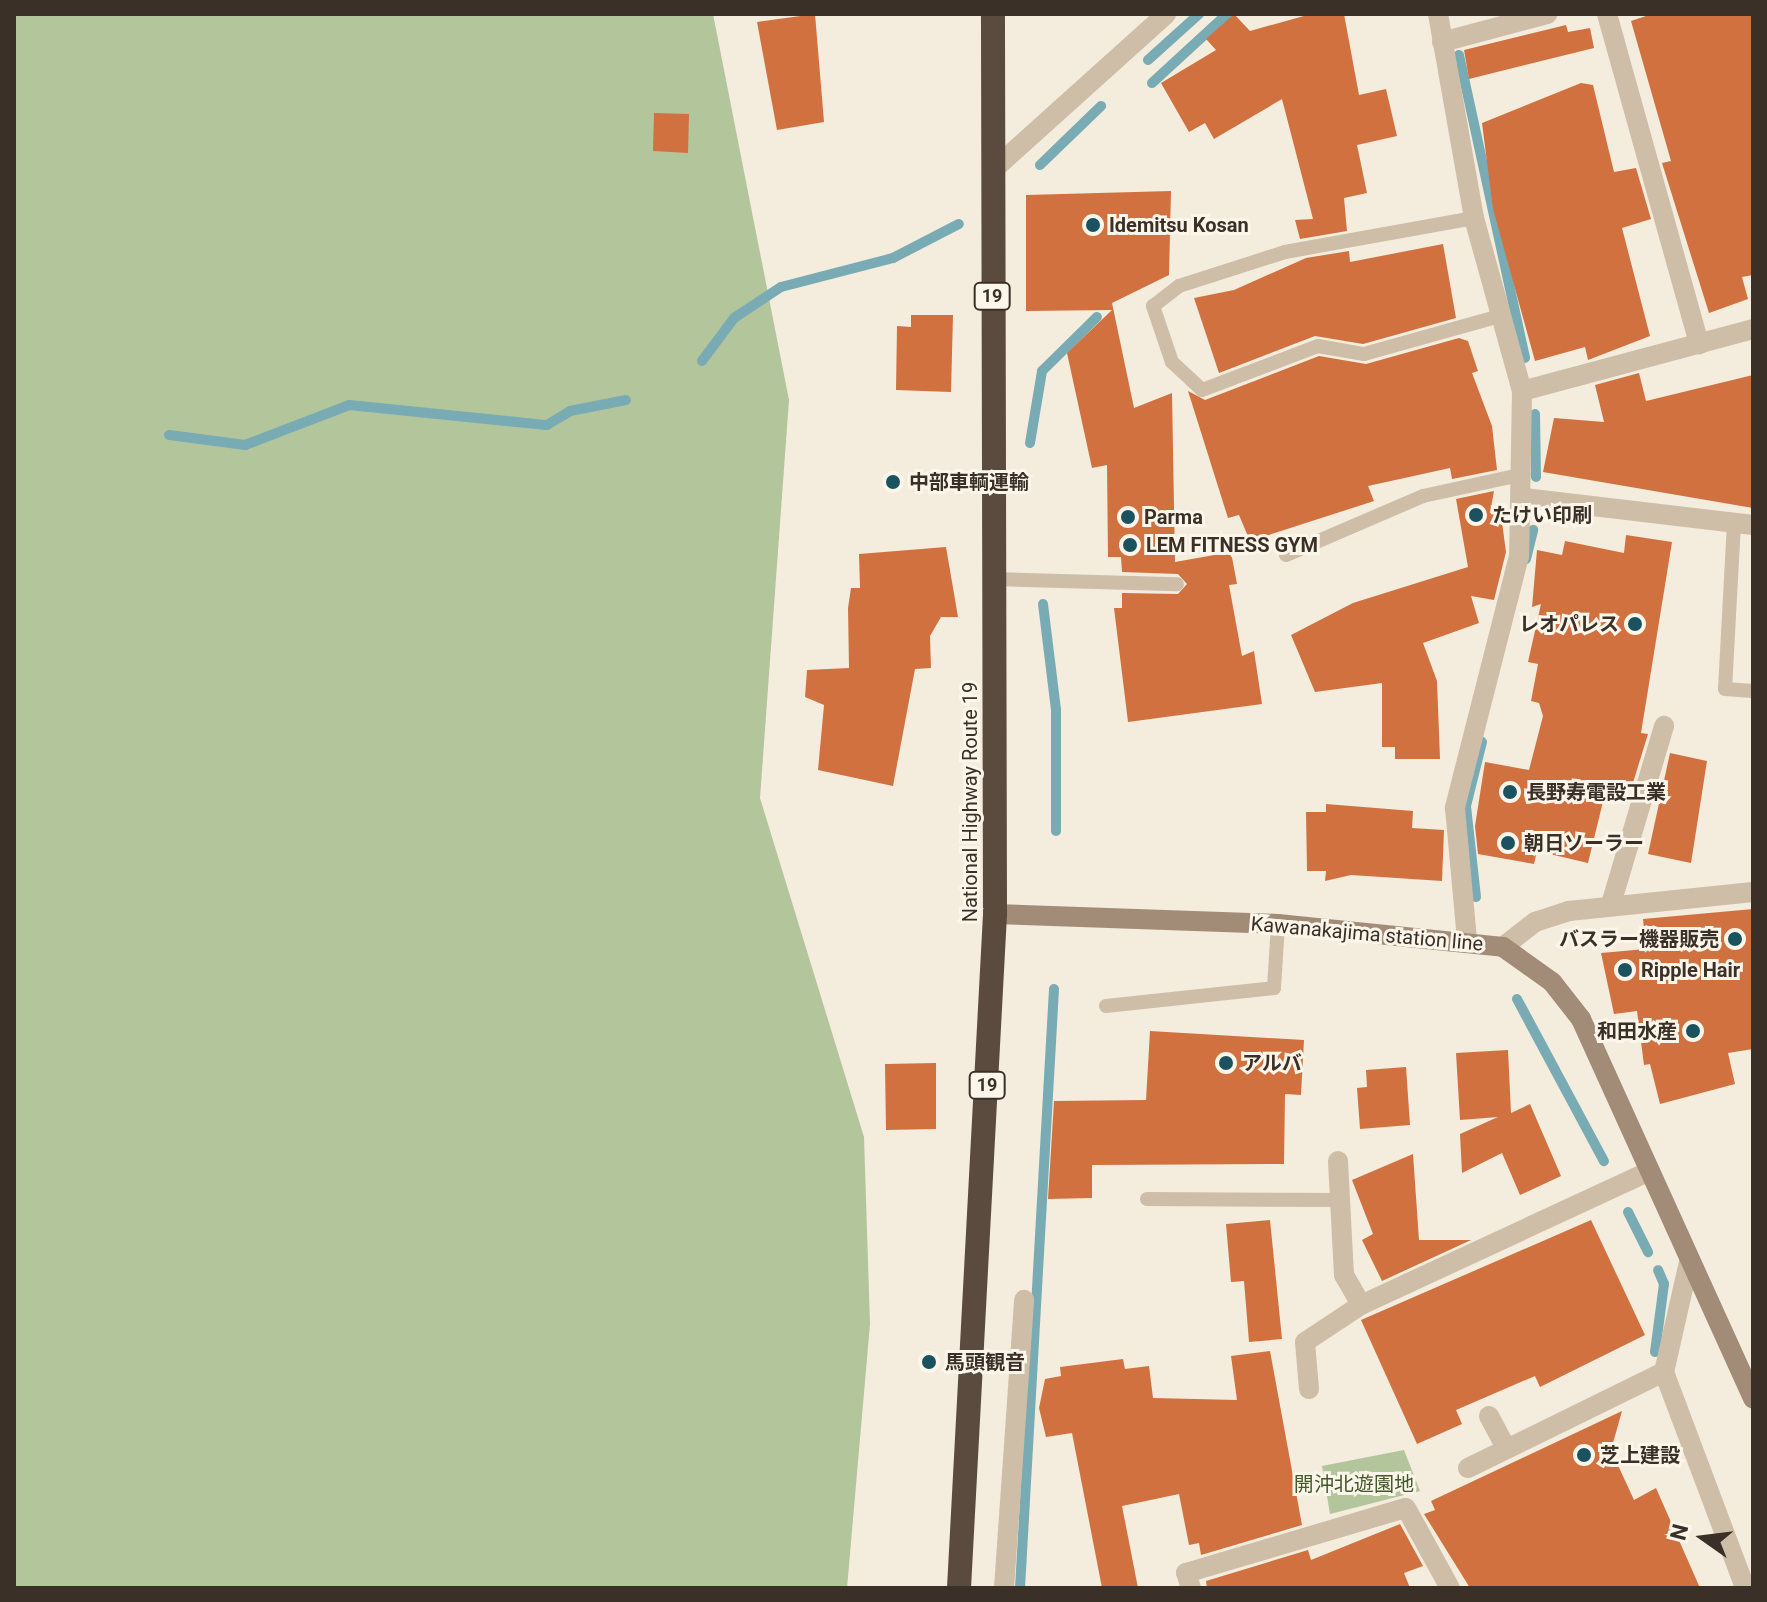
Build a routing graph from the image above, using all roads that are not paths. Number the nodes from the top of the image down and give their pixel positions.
1 (993, 14) edge
2 (1166, 14) edge
3 (1438, 14) edge
4 (1547, 14) edge
5 (1607, 14) edge
6 (1442, 42) junction
7 (993, 170) junction
8 (1474, 218) junction
9 (1500, 316) junction
10 (1753, 329) edge
11 (1699, 344) junction
12 (1522, 391) junction
13 (1524, 474) junction
14 (1524, 498) junction
15 (1743, 524) edge
16 (1286, 555) dead end
17 (993, 579) junction
18 (1177, 584) dead end
19 (1753, 691) edge
20 (1664, 726) dead end
21 (1753, 892) edge
22 (1611, 904) junction
23 (995, 914) junction
24 (1278, 924) junction
25 (1467, 941) junction
26 (1503, 947) junction
27 (1106, 1006) dead end
28 (1338, 1161) dead end
29 (1648, 1172) junction
30 (1147, 1199) dead end
31 (1339, 1200) junction
32 (1689, 1262) junction
33 (1024, 1300) dead end
34 (1361, 1305) junction
35 (1664, 1372) junction
36 (1309, 1389) dead end
37 (1753, 1399) edge
38 (1489, 1416) dead end
39 (1506, 1448) junction
40 (1468, 1468) dead end
41 (959, 1588) edge
42 (1004, 1588) edge
43 (1191, 1588) edge
44 (1450, 1588) edge
45 (1745, 1588) edge

1 - 7 highway, National Highway Route 19 / 19
2 - 7 street
3 - 6 street
4 - 6 street
5 - 11 street
6 - 8 street
7 - 17 highway, National Highway Route 19 / 19
8 - 9 street
8 - 9 lane
9 - 12 street
10 - 11 street
11 - 12 street
12 - 13 street
13 - 14 street
13 - 16 lane
14 - 15 street
14 - 25 street
15 - 19 lane
17 - 18 lane
17 - 23 highway, National Highway Route 19 / 19
20 - 22 street
21 - 22 street
22 - 26 street
23 - 24 main road, Kawanakajima station line
23 - 41 highway, National Highway Route 19 / 19
24 - 25 main road, Kawanakajima station line
24 - 27 lane
25 - 26 main road, Kawanakajima station line
26 - 29 main road, Kawanakajima station line
28 - 31 street
29 - 32 main road, Kawanakajima station line
29 - 34 street
30 - 31 lane
31 - 34 street
32 - 35 street
32 - 37 main road, Kawanakajima station line
33 - 42 street
34 - 36 street
35 - 39 street
35 - 45 street
38 - 39 street
39 - 40 street
43 - 44 street

